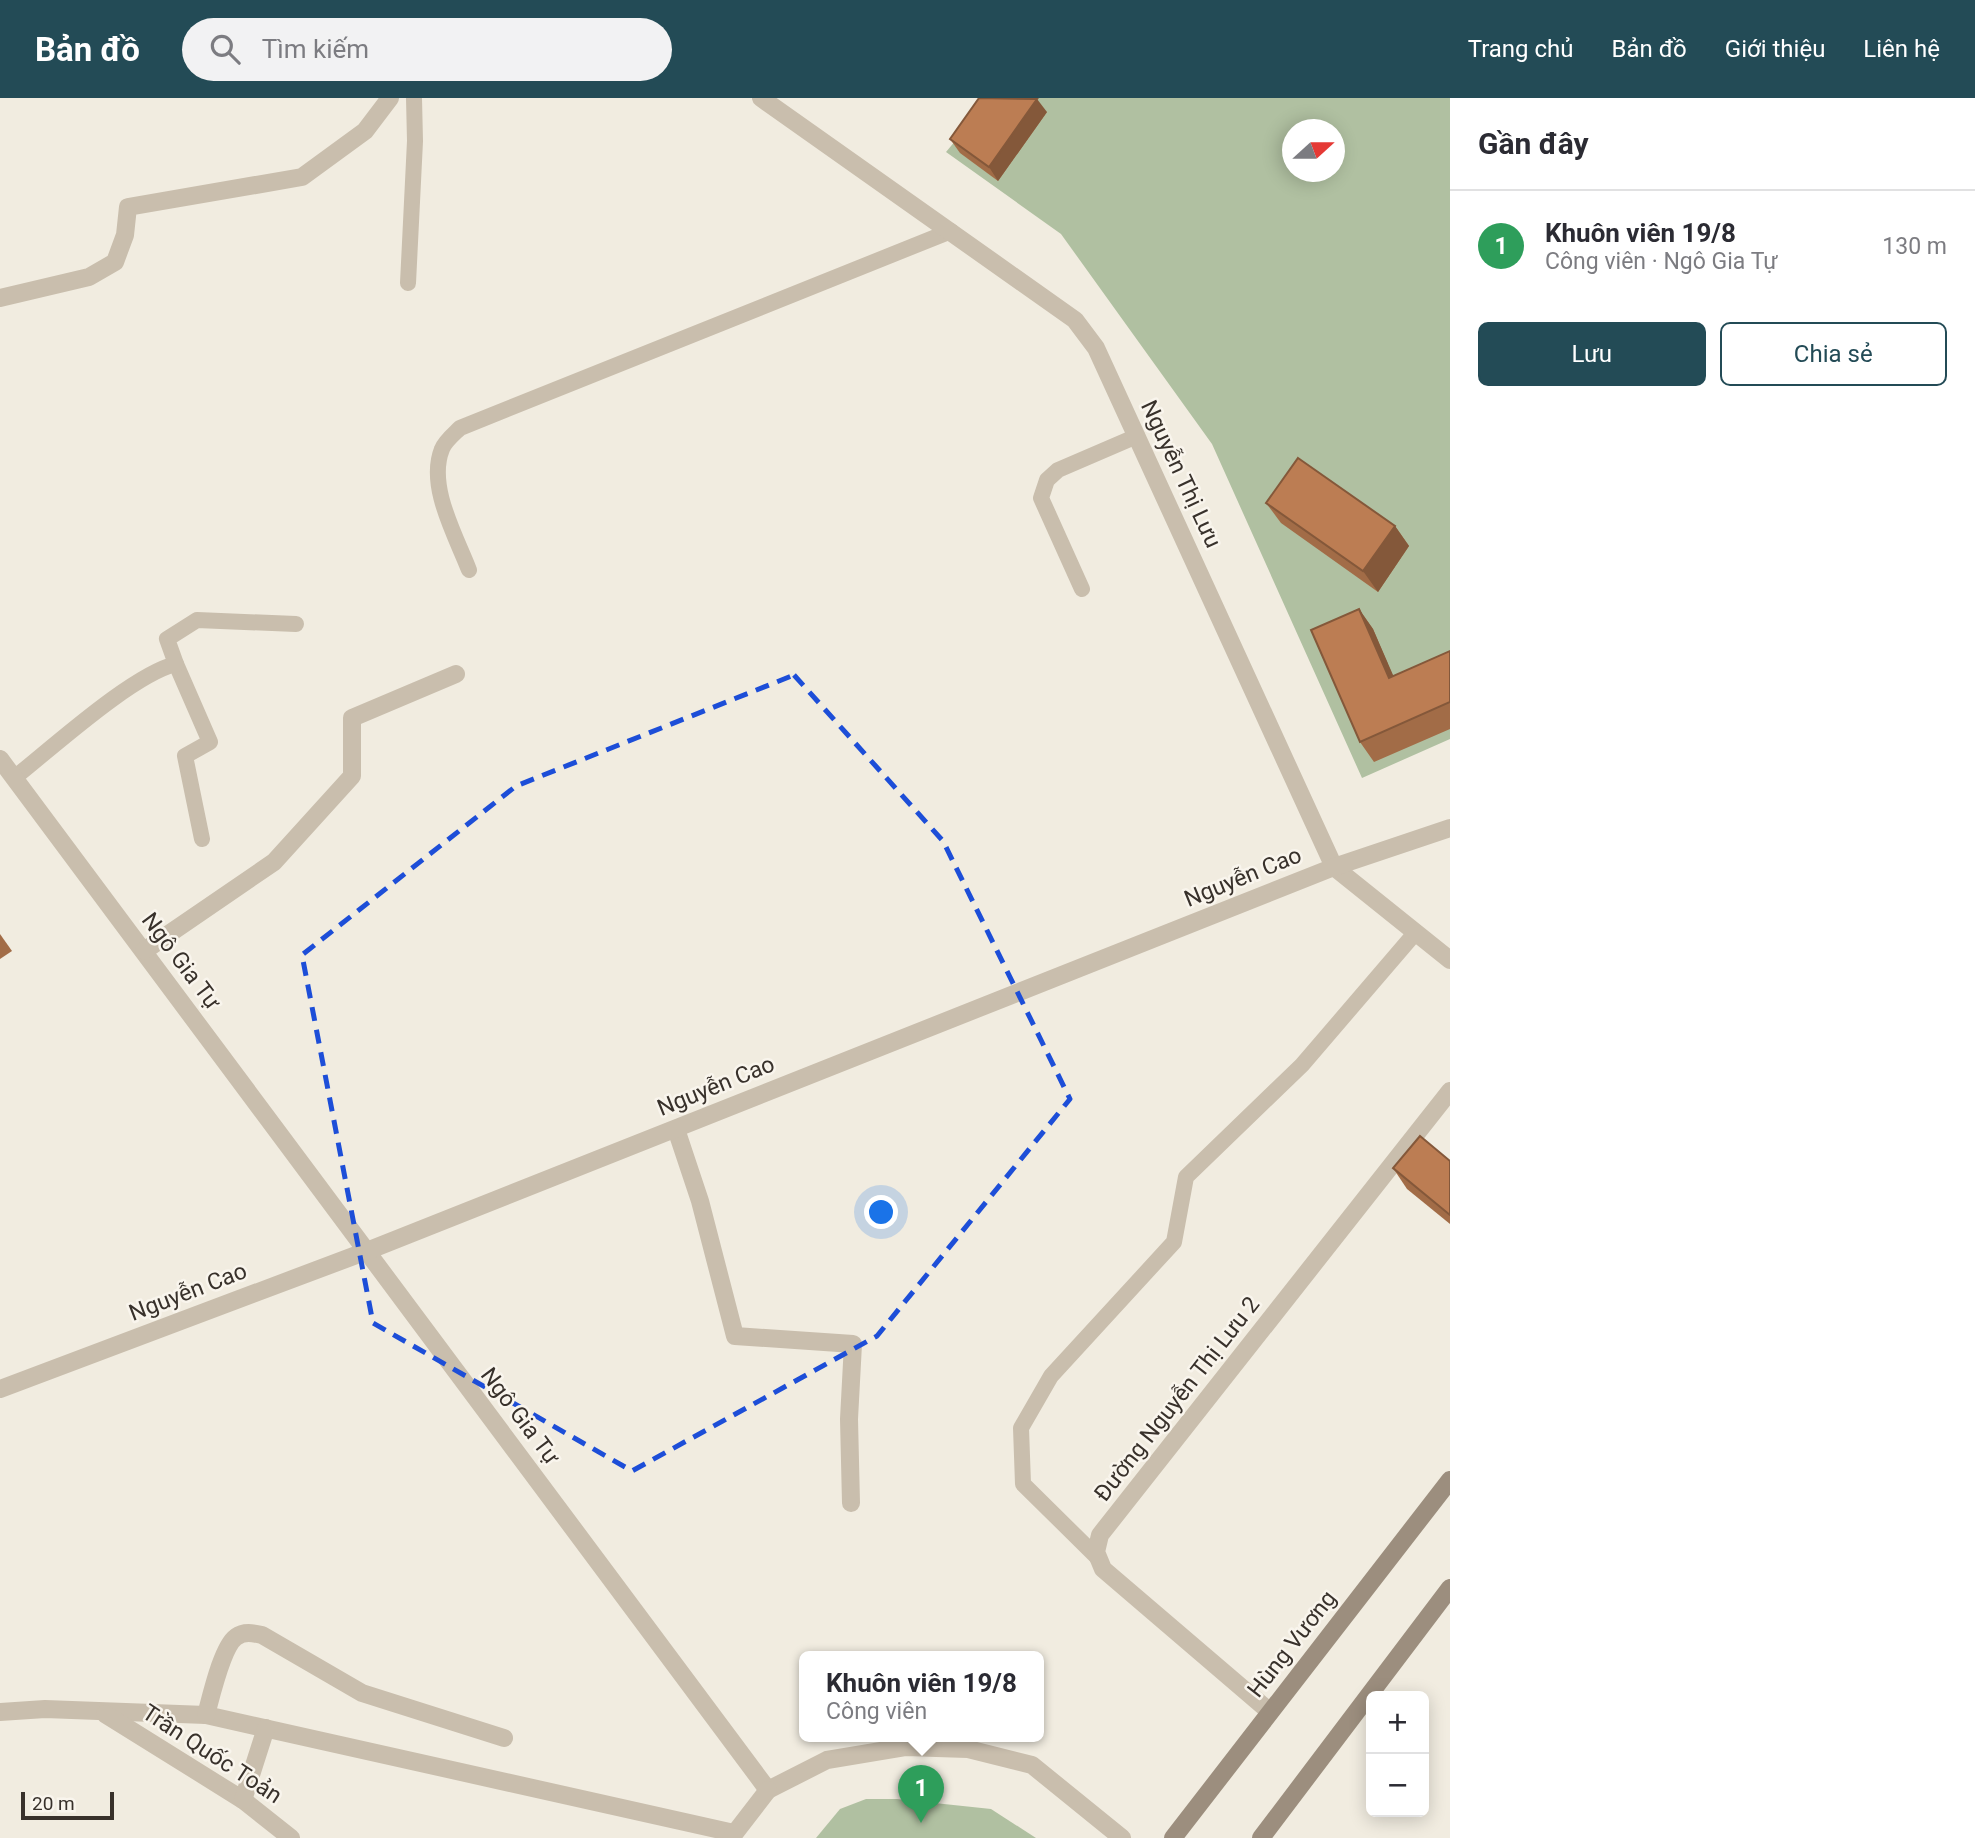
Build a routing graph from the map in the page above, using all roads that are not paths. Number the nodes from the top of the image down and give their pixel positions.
1 (390, 98) edge
2 (414, 98) edge
3 (761, 98) edge
4 (951, 231) junction
5 (408, 283) dead end
6 (0, 298) edge
7 (1137, 436) junction
8 (469, 570) dead end
9 (1082, 589) dead end
10 (296, 624) dead end
11 (176, 664) junction
12 (456, 674) dead end
13 (0, 759) edge
14 (14, 778) junction
15 (1450, 828) edge
16 (202, 839) dead end
17 (1334, 867) junction
18 (1416, 932) junction
19 (144, 951) junction
20 (1450, 960) edge
21 (1450, 1091) edge
22 (676, 1129) junction
23 (367, 1251) junction
24 (0, 1389) edge
25 (1450, 1480) edge
26 (851, 1503) dead end
27 (1099, 1559) junction
28 (1450, 1588) edge
29 (0, 1712) edge
30 (1270, 1712) junction
31 (104, 1713) junction
32 (206, 1715) junction
33 (266, 1728) junction
34 (504, 1738) dead end
35 (768, 1790) junction
36 (243, 1800) junction
37 (733, 1836) edge
38 (291, 1838) edge
39 (1122, 1838) edge
40 (1173, 1838) edge
41 (1261, 1838) edge

1 - 6 street
2 - 5 lane
3 - 4 street, Nguyễn Thị Lưu
4 - 7 street, Nguyễn Thị Lưu
4 - 8 lane
7 - 9 lane
7 - 17 street, Nguyễn Thị Lưu
10 - 11 lane
11 - 14 lane
11 - 16 lane
12 - 19 street
13 - 14 street, Ngô Gia Tự
14 - 19 street, Ngô Gia Tự
15 - 17 street, Nguyễn Cao
17 - 18 street, Nguyễn Thị Lưu
17 - 22 street, Nguyễn Cao
18 - 20 street, Nguyễn Thị Lưu
18 - 27 lane
19 - 23 street, Ngô Gia Tự
21 - 27 street, Đường Nguyễn Thị Lưu 2
22 - 23 street, Nguyễn Cao
22 - 26 street
23 - 24 street, Nguyễn Cao
23 - 35 street, Ngô Gia Tự
25 - 30 main road, Hùng Vương
27 - 30 street
28 - 41 main road
29 - 31 street
30 - 40 main road, Hùng Vương
31 - 32 street
31 - 36 street, Trần Quốc Toản
32 - 33 street
32 - 34 street
33 - 36 street
33 - 37 street
35 - 37 street
35 - 39 street
36 - 38 street, Trần Quốc Toản

